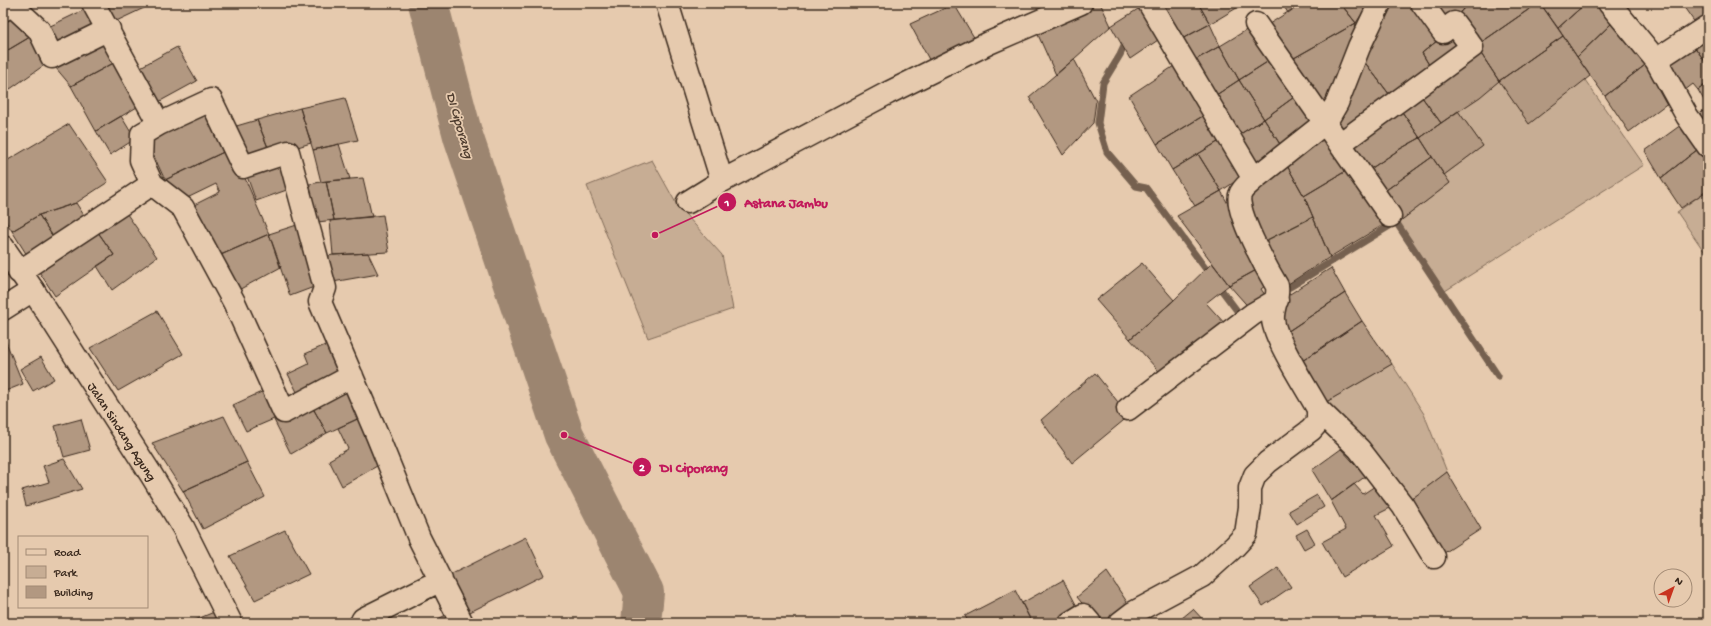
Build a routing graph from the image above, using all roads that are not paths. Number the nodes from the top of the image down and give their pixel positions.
1 (93, 3) edge
2 (667, 3) edge
3 (1081, 3) edge
4 (1149, 3) edge
5 (1380, 3) edge
6 (1422, 3) edge
7 (1609, 3) edge
8 (3, 10) edge
9 (1256, 24) dead end
10 (1708, 26) edge
11 (108, 29) junction
12 (1656, 60) junction
13 (1326, 122) junction
14 (159, 124) junction
15 (1341, 143) junction
16 (1708, 146) edge
17 (1254, 179) junction
18 (722, 181) junction
19 (152, 184) junction
20 (688, 202) dead end
21 (1390, 216) dead end
22 (3, 247) edge
23 (19, 272) junction
24 (33, 290) junction
25 (1277, 300) junction
26 (3, 309) edge
27 (352, 376) junction
28 (1128, 409) dead end
29 (1318, 409) junction
30 (1434, 557) dead end
31 (441, 580) junction
32 (232, 623) edge
33 (361, 623) edge
34 (462, 623) edge
35 (1070, 623) edge
36 (1090, 623) edge
37 (1120, 623) edge

1 - 11 street
2 - 18 street
3 - 18 street
4 - 17 street
5 - 13 street
6 - 15 street
7 - 12 street
8 - 11 street
9 - 13 street
10 - 12 street
11 - 14 street
12 - 16 street
13 - 15 street
13 - 17 street
14 - 19 street
14 - 27 street
15 - 21 street
17 - 25 street
18 - 20 street
19 - 23 street
19 - 27 street
22 - 23 street, Jalan Sindang Agung
23 - 24 street, Jalan Sindang Agung
24 - 26 street
24 - 32 street, Jalan Sindang Agung
25 - 28 street
25 - 29 street
27 - 31 street
29 - 30 street
29 - 37 street
31 - 33 street
31 - 34 street
35 - 36 street

